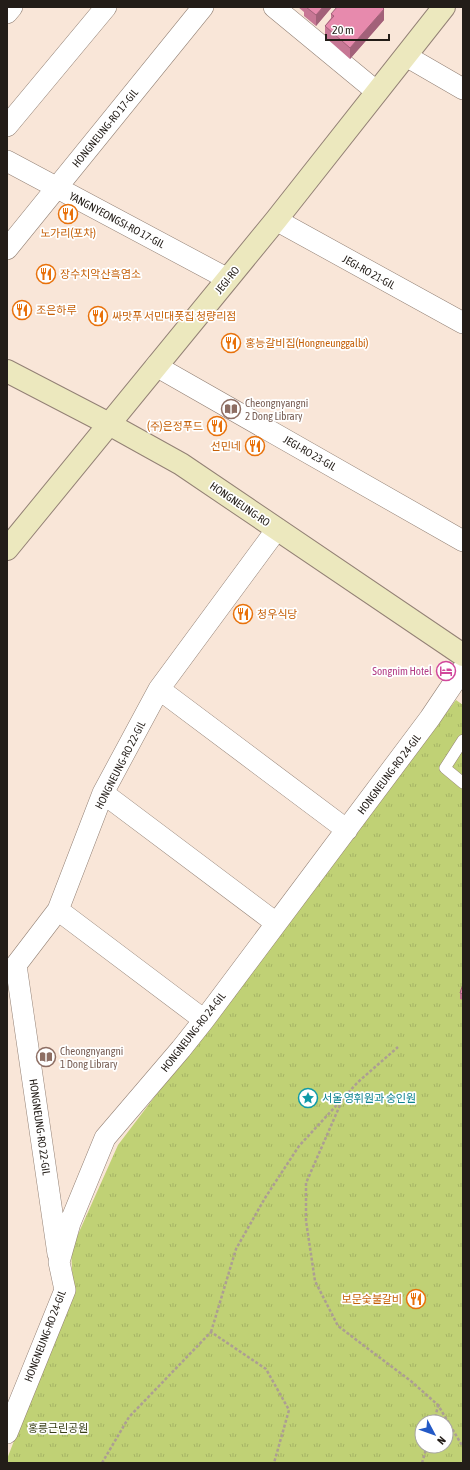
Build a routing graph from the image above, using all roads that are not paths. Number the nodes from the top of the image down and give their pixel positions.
1 (12, 7) edge
2 (106, 7) edge
3 (203, 7) edge
4 (274, 7) edge
5 (444, 7) edge
6 (7, 14) edge
7 (406, 56) junction
8 (463, 89) edge
9 (378, 92) junction
10 (7, 126) edge
11 (7, 161) edge
12 (57, 188) junction
13 (276, 220) junction
14 (7, 250) edge
15 (228, 279) junction
16 (463, 323) edge
17 (156, 366) junction
18 (7, 371) edge
19 (109, 424) junction
20 (277, 529) junction
21 (463, 541) edge
22 (7, 549) edge
23 (463, 655) edge
24 (463, 669) edge
25 (159, 688) junction
26 (463, 740) edge
27 (463, 783) edge
28 (103, 793) junction
29 (347, 830) junction
30 (58, 910) junction
31 (276, 923) junction
32 (204, 1020) junction
33 (59, 1262) junction
34 (7, 1433) edge

1 - 6 street
2 - 10 street
3 - 12 street, HONGNEUNG-RO 17-GIL
4 - 9 street
5 - 7 main road, JEGI-RO
7 - 8 street
7 - 9 main road, JEGI-RO
9 - 13 main road, JEGI-RO
11 - 12 street, YANGNYEONGSI-RO 17-GIL
12 - 14 street, HONGNEUNG-RO 17-GIL
12 - 15 street, YANGNYEONGSI-RO 17-GIL
13 - 15 main road, JEGI-RO
13 - 16 street, JEGI-RO 21-GIL
15 - 17 main road, JEGI-RO
17 - 19 main road, JEGI-RO
17 - 21 street, JEGI-RO 23-GIL
18 - 19 main road, HONGNEUNG-RO
19 - 20 main road, HONGNEUNG-RO
19 - 22 main road, JEGI-RO
20 - 23 main road, HONGNEUNG-RO
20 - 25 street, HONGNEUNG-RO 22-GIL
24 - 29 street, HONGNEUNG-RO 24-GIL
25 - 28 street, HONGNEUNG-RO 22-GIL
25 - 29 street
26 - 27 lane
28 - 30 street, HONGNEUNG-RO 22-GIL
28 - 31 street
29 - 31 street, HONGNEUNG-RO 24-GIL
30 - 32 street
30 - 33 street, HONGNEUNG-RO 22-GIL
31 - 32 street, HONGNEUNG-RO 24-GIL
32 - 33 street, HONGNEUNG-RO 24-GIL
33 - 34 street, HONGNEUNG-RO 24-GIL

